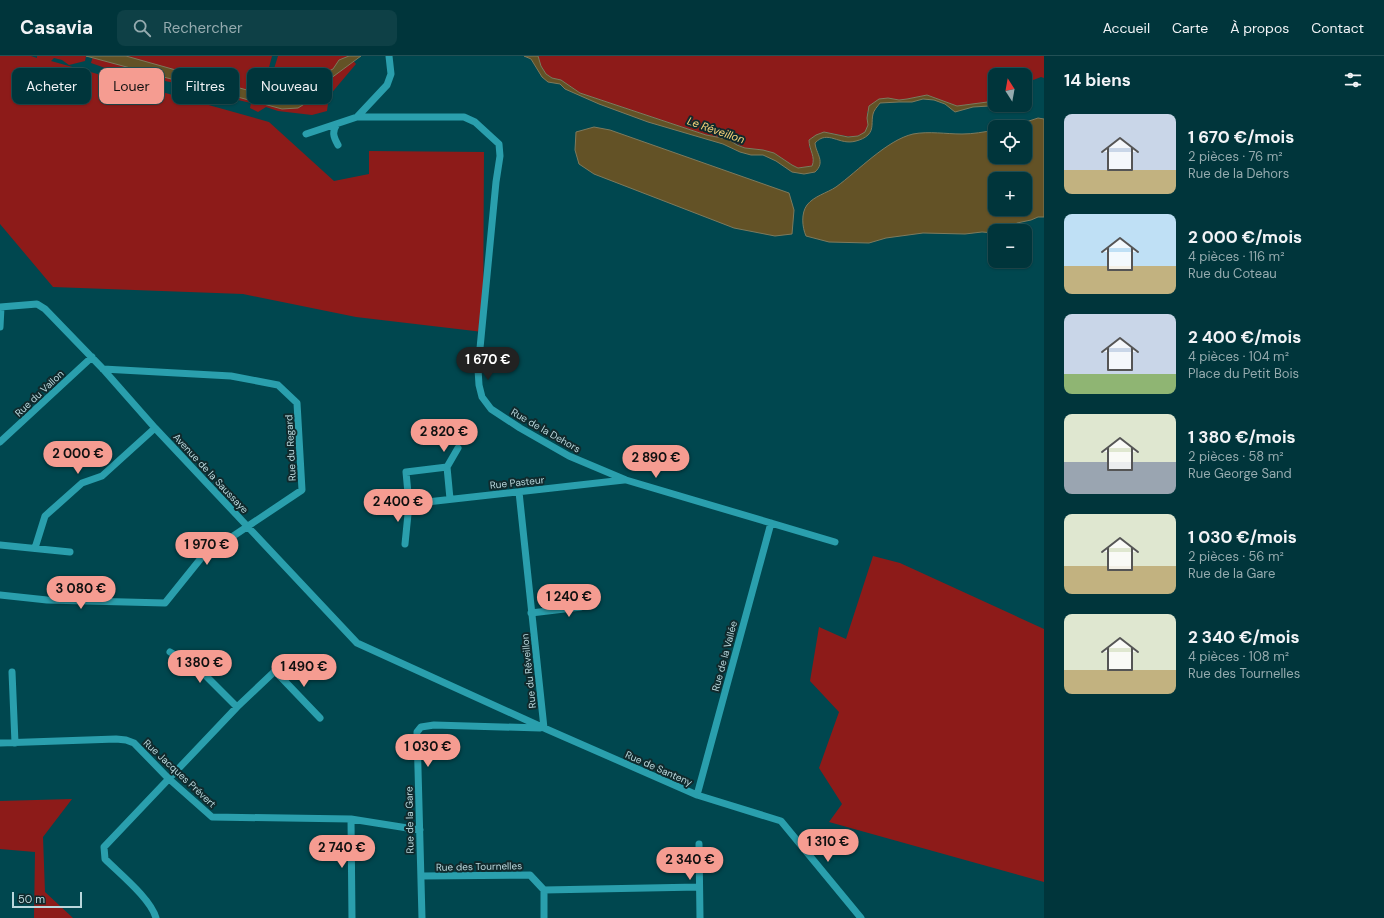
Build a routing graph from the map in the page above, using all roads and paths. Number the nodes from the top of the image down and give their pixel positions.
1 (389, 56) edge
2 (357, 117) junction
3 (337, 124) junction
4 (306, 134) dead end
5 (338, 145) dead end
6 (0, 307) edge
7 (0, 327) edge
8 (92, 357) junction
9 (103, 369) junction
10 (155, 428) junction
11 (0, 442) edge
12 (458, 448) dead end
13 (447, 468) junction
14 (626, 480) junction
15 (520, 492) junction
16 (450, 499) junction
17 (409, 504) junction
18 (771, 523) junction
19 (248, 527) junction
20 (835, 542) dead end
21 (405, 544) dead end
22 (0, 545) edge
23 (35, 548) junction
24 (70, 552) dead end
25 (0, 595) edge
26 (592, 595) dead end
27 (532, 613) junction
28 (170, 652) dead end
29 (12, 672) dead end
30 (417, 672) joint
31 (237, 707) junction
32 (320, 718) dead end
33 (544, 728) junction
34 (0, 743) edge
35 (15, 743) junction
36 (168, 778) junction
37 (697, 795) junction
38 (351, 819) junction
39 (420, 830) junction
40 (699, 844) dead end
41 (421, 876) junction
42 (700, 887) junction
43 (544, 890) junction
44 (156, 918) edge
45 (352, 918) edge
46 (422, 918) edge
47 (544, 918) edge
48 (700, 918) edge
49 (861, 918) edge

1 - 2 street
2 - 3 street
2 - 14 street, Rue de la Dehors
3 - 4 street
3 - 5 street
6 - 7 street
6 - 8 street, Avenue de la Saussaye
8 - 9 street, Avenue de la Saussaye
8 - 11 street, Rue du Vallon
9 - 10 street, Avenue de la Saussaye
9 - 19 street, Rue du Regard
10 - 19 street, Avenue de la Saussaye
10 - 23 street
12 - 13 street
13 - 16 street
13 - 17 street
14 - 15 street, Rue Pasteur
14 - 18 street, Rue de la Dehors
15 - 16 street, Rue Pasteur
15 - 27 street, Rue du Réveillon
16 - 17 street, Rue Pasteur
17 - 21 street
18 - 20 street, Rue de la Dehors
18 - 37 street, Rue de la Vallée
19 - 25 street, Rue du Regard
19 - 30 street, Avenue de la Saussaye
22 - 23 street
23 - 24 street
26 - 27 street
27 - 33 street, Rue du Réveillon
28 - 31 street
29 - 35 street
30 - 33 street, Rue de Santeny
31 - 32 street
31 - 36 street
33 - 37 street, Rue de Santeny
33 - 39 street, Rue de la Gare
34 - 35 street, Rue Jacques Prévert
35 - 36 street, Rue Jacques Prévert
36 - 38 street, Rue Jacques Prévert
36 - 44 street
37 - 49 street, Rue de Santeny
38 - 39 street, Rue Jacques Prévert
38 - 45 street
39 - 41 street, Rue de la Gare
40 - 42 street
41 - 43 street, Rue des Tournelles
41 - 46 street, Rue de la Gare
42 - 43 street
42 - 48 street
43 - 47 street

